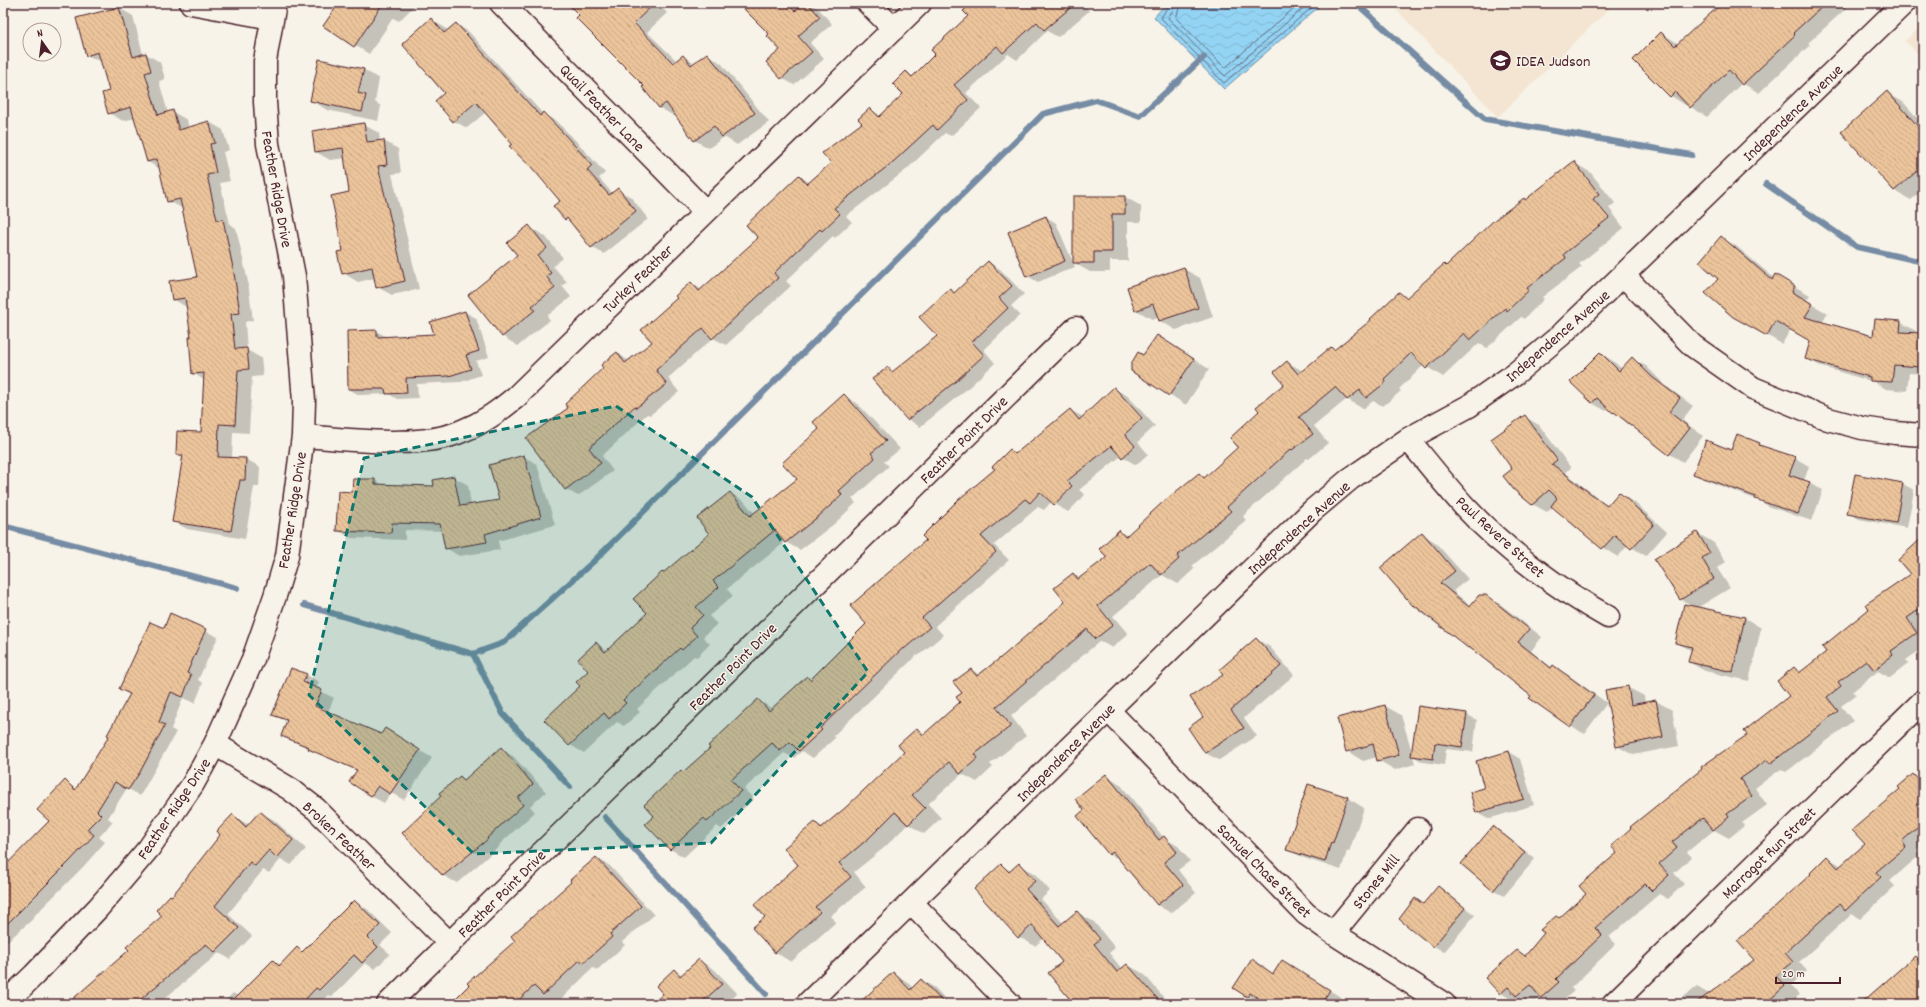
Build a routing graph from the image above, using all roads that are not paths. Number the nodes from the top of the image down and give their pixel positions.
1 (191, 3) edge
2 (501, 3) edge
3 (868, 3) edge
4 (920, 3) edge
5 (1904, 3) edge
6 (273, 10) edge
7 (894, 29) junction
8 (705, 212) junction
9 (1624, 276) junction
10 (1076, 328) dead end
11 (1923, 435) edge
12 (302, 436) junction
13 (1408, 439) junction
14 (1608, 617) dead end
15 (1923, 701) edge
16 (1108, 710) junction
17 (215, 744) junction
18 (1418, 829) dead end
19 (912, 903) junction
20 (1333, 933) junction
21 (450, 944) junction
22 (4, 1004) edge
23 (388, 1004) edge
24 (807, 1004) edge
25 (1010, 1004) edge
26 (1444, 1004) edge
27 (1613, 1004) edge

1 - 6 street
2 - 8 street, Quail Feather Lane
3 - 7 street
4 - 7 street, Turkey Feather
5 - 9 street, Independence Avenue
6 - 12 street, Feather Ridge Drive
7 - 8 street, Turkey Feather
8 - 12 street, Turkey Feather
9 - 11 street
9 - 13 street, Independence Avenue
10 - 21 street, Feather Point Drive
12 - 17 street, Feather Ridge Drive
13 - 14 street, Paul Revere Street
13 - 16 street, Independence Avenue
15 - 27 street, Marrogot Run Street
16 - 19 street, Independence Avenue
16 - 20 street, Samuel Chase Street
17 - 21 street, Broken Feather
17 - 22 street, Feather Ridge Drive
18 - 20 street, Stones Mill
19 - 24 street, Independence Avenue
19 - 25 street
20 - 26 street, Samuel Chase Street
21 - 23 street, Feather Point Drive

